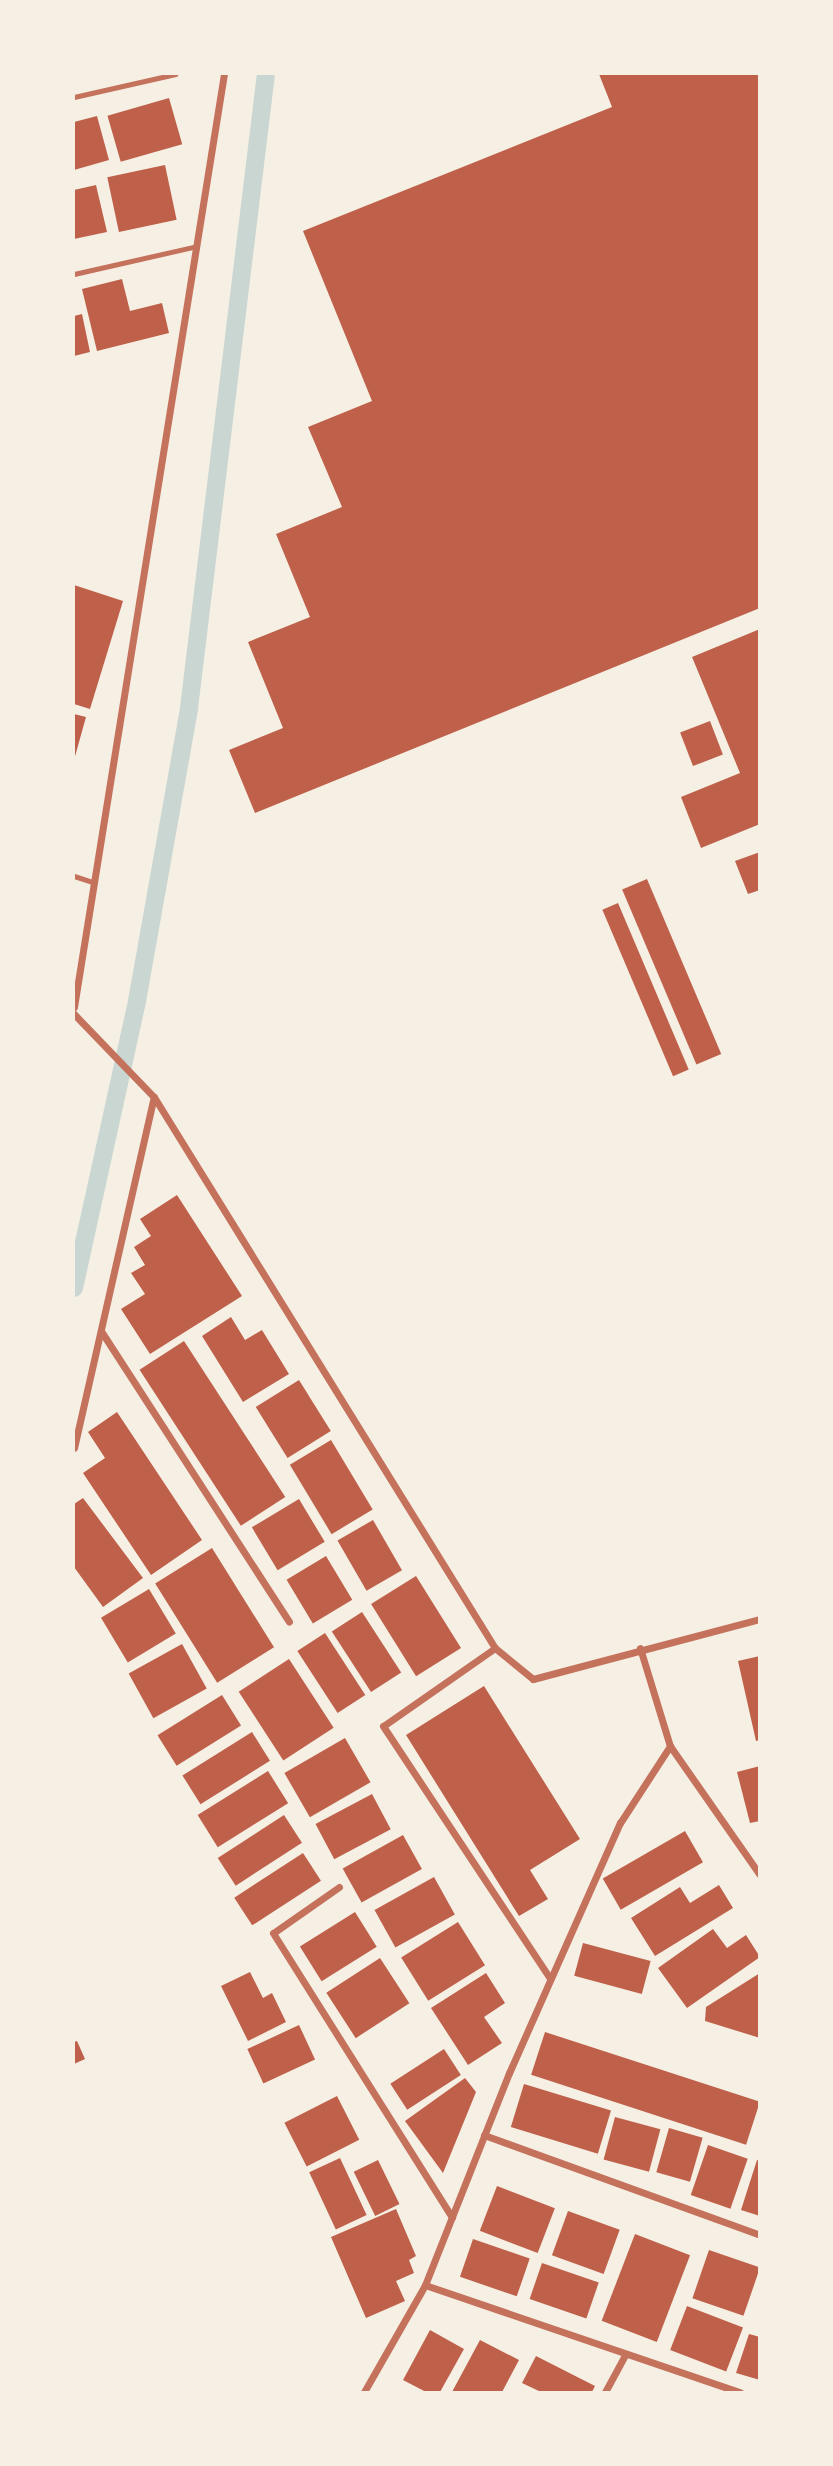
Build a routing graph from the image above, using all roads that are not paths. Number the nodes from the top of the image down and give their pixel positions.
1 (174, 74) edge
2 (225, 74) edge
3 (74, 97) edge
4 (197, 246) junction
5 (74, 274) edge
6 (74, 876) edge
7 (92, 882) junction
8 (74, 1007) edge
9 (74, 1014) edge
10 (154, 1097) junction
11 (101, 1331) junction
12 (76, 1431) edge
13 (74, 1448) edge
14 (760, 1619) edge
15 (289, 1622) dead end
16 (495, 1648) junction
17 (640, 1648) junction
18 (670, 1746) junction
19 (760, 1875) edge
20 (339, 1887) dead end
21 (550, 1978) junction
22 (484, 2135) junction
23 (452, 2217) junction
24 (760, 2235) edge
25 (425, 2285) junction
26 (625, 2355) junction
27 (364, 2392) edge
28 (605, 2392) edge
29 (740, 2392) edge

1 - 3 lane
2 - 4 street
4 - 5 lane
4 - 7 street
6 - 7 lane
7 - 8 street
9 - 10 street
10 - 11 street
10 - 16 street
11 - 12 street
11 - 15 street
12 - 13 street
14 - 17 street
16 - 17 street
16 - 21 street
17 - 18 street
18 - 19 street
18 - 21 street
20 - 23 street
21 - 22 street
22 - 23 street
22 - 24 street
23 - 25 street
25 - 26 street
25 - 27 street
26 - 28 street
26 - 29 street

